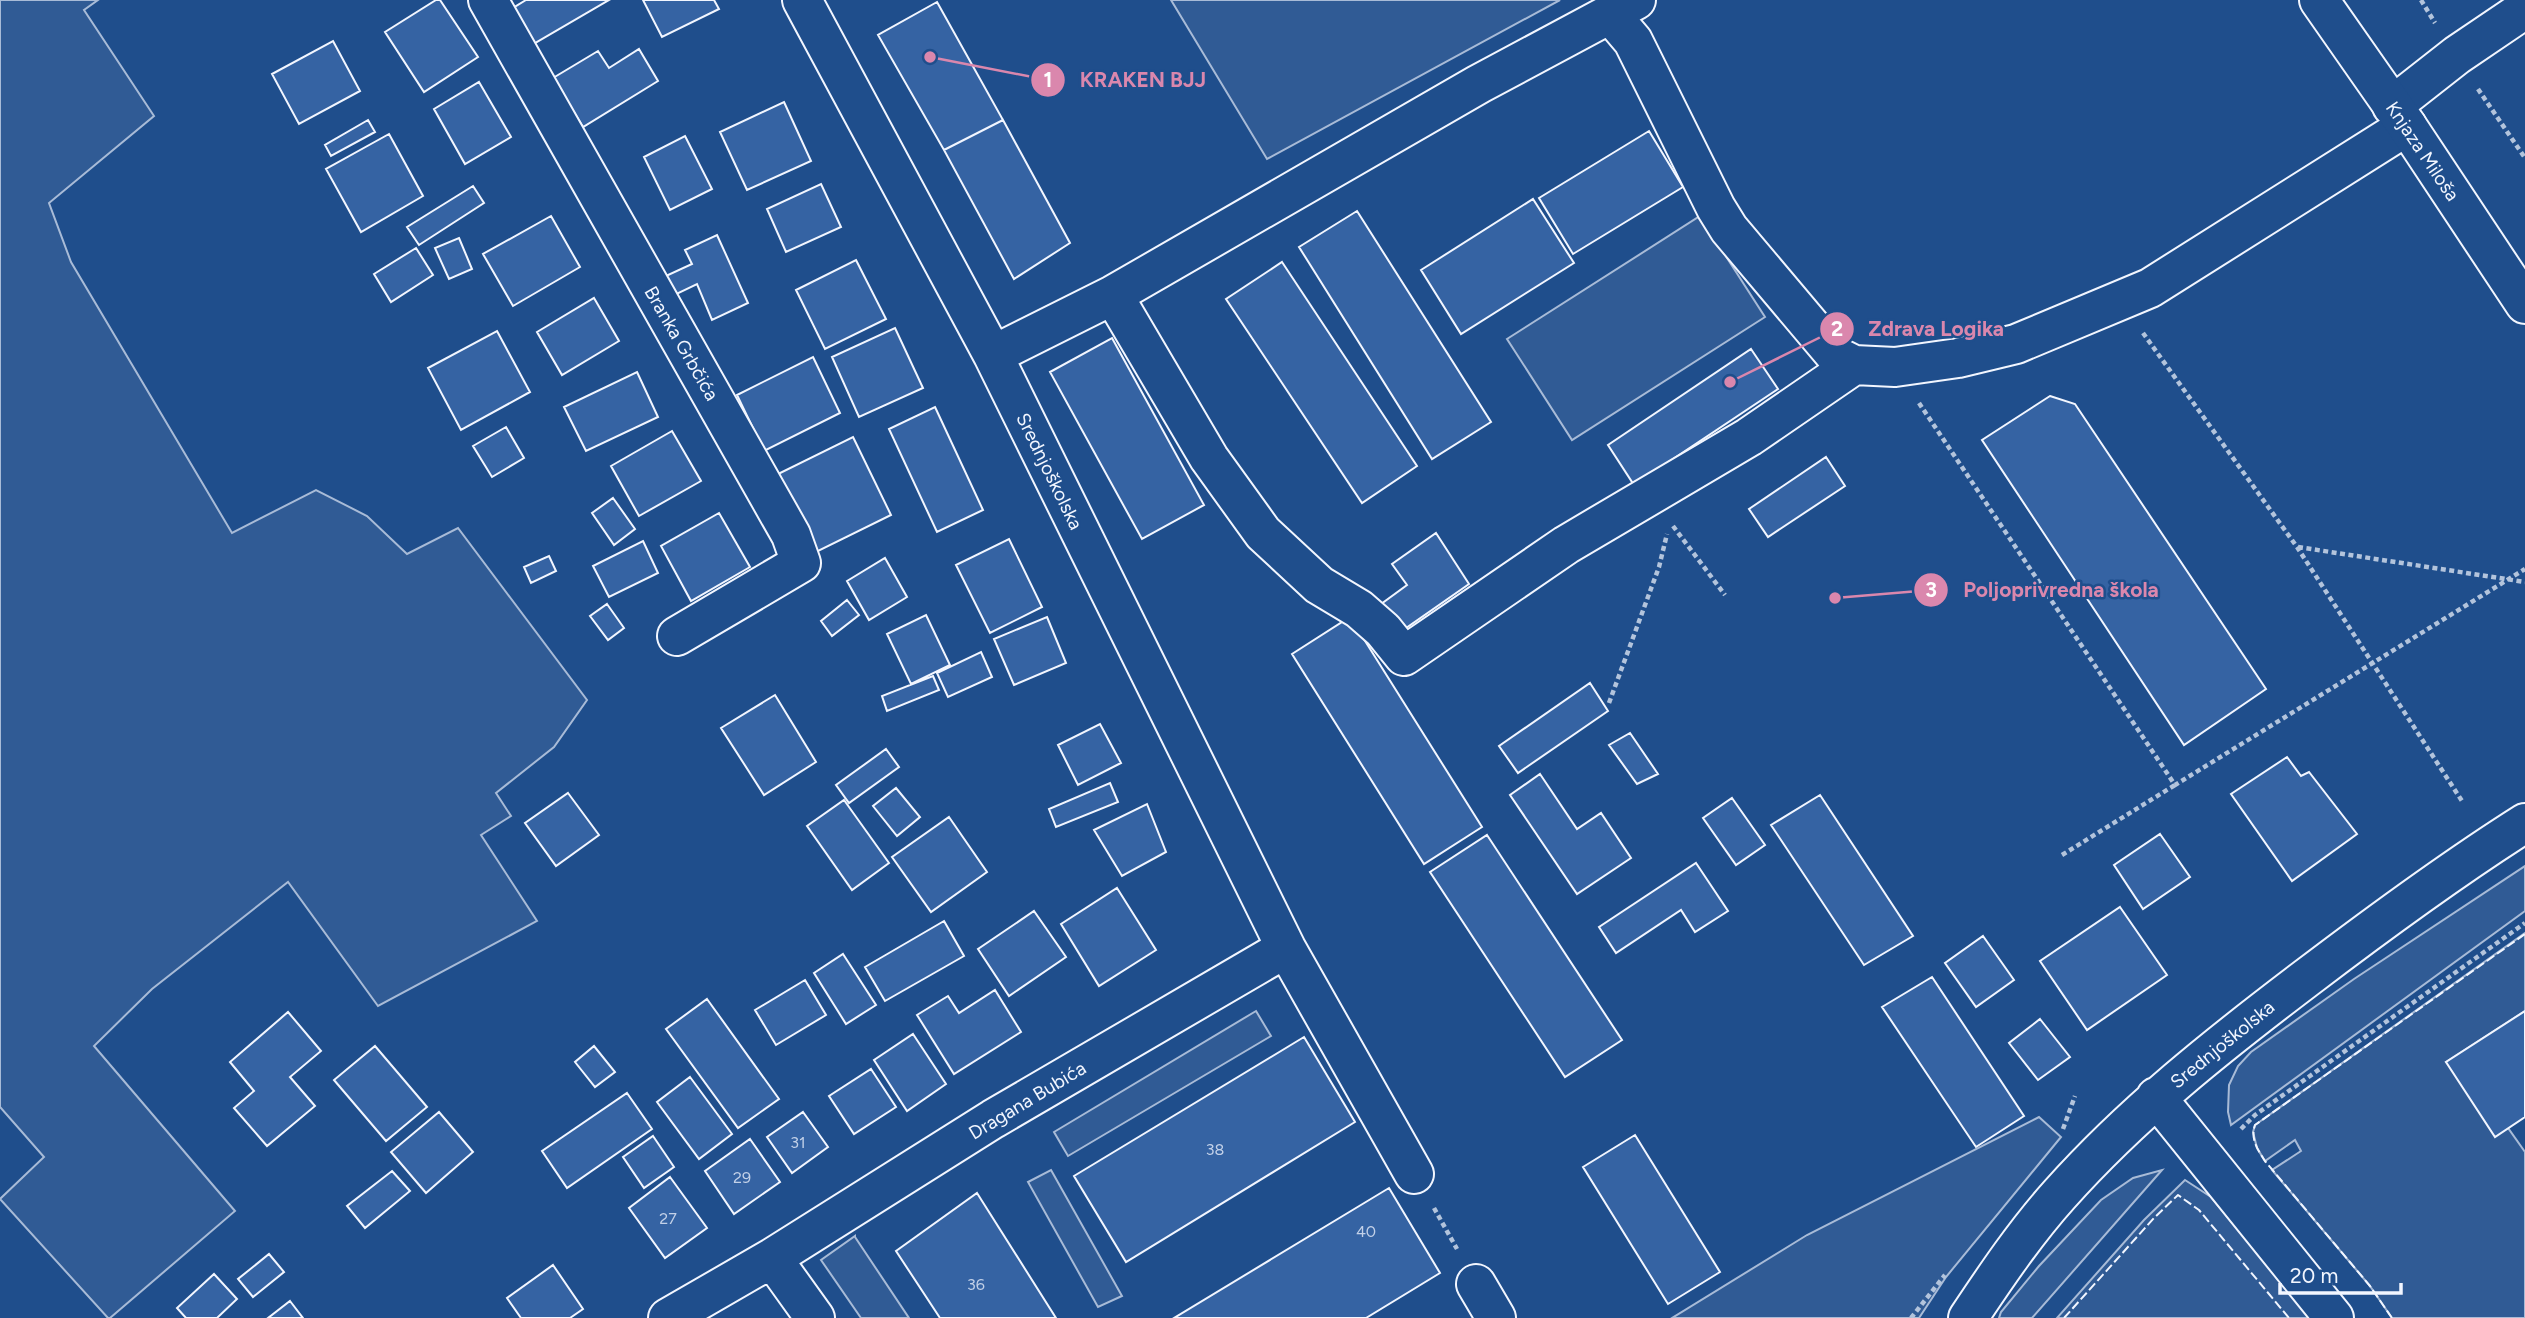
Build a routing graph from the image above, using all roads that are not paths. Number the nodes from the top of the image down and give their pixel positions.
1 (488, 0) edge
2 (802, 0) edge
3 (2319, 0) edge
4 (1624, 7) edge
5 (2525, 9) edge
6 (2399, 116) junction
7 (1114, 296) junction
8 (2525, 304) edge
9 (993, 355) junction
10 (1854, 365) junction
11 (677, 636) dead end
12 (2525, 823) edge
13 (1286, 948) junction
14 (2156, 1097) junction
15 (1414, 1174) road end
16 (772, 1258) junction
17 (1476, 1284) road end
18 (668, 1318) edge
19 (815, 1318) edge
20 (1496, 1318) edge
21 (1968, 1318) edge
22 (2334, 1318) edge

1 - 11 street, Branka Grbčića
2 - 9 street, Srednjoškolska
3 - 6 street, Knjaza Miloša
4 - 7 street
4 - 10 street
5 - 6 street
6 - 8 street, Knjaza Miloša
6 - 10 street
7 - 9 street
7 - 10 street
9 - 13 street, Srednjoškolska
12 - 14 street, Srednjoškolska
13 - 15 street, Srednjoškolska
13 - 16 street, Dragana Bubića
14 - 21 street, Srednjoškolska
14 - 22 street
16 - 18 street, Dragana Bubića
16 - 19 street
17 - 20 street

